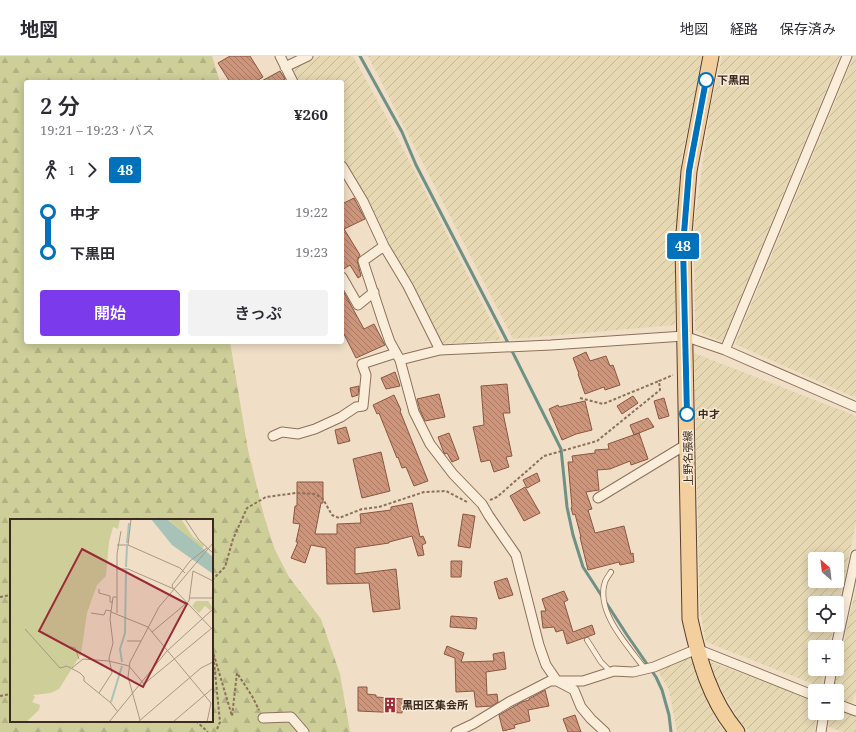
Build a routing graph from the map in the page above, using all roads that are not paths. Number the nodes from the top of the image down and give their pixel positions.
1 (280, 56) edge
2 (308, 56) edge
3 (711, 56) edge
4 (847, 56) edge
5 (285, 67) junction
6 (292, 80) edge
7 (344, 169) edge
8 (384, 246) junction
9 (344, 280) edge
10 (374, 292) junction
11 (684, 336) junction
12 (440, 350) junction
13 (725, 350) junction
14 (398, 357) junction
15 (856, 407) edge
16 (274, 436) dead end
17 (687, 444) junction
18 (598, 498) dead end
19 (856, 555) edge
20 (611, 572) dead end
21 (587, 640) dead end
22 (838, 640) edge
23 (697, 649) junction
24 (650, 668) junction
25 (611, 672) junction
26 (557, 681) junction
27 (808, 693) edge
28 (844, 707) edge
29 (856, 711) edge
30 (263, 718) road end
31 (823, 720) edge
32 (304, 732) edge
33 (456, 732) edge
34 (606, 732) edge
35 (737, 732) edge
36 (821, 732) edge

1 - 5 street
2 - 5 street
3 - 11 main road, 上野名張線
4 - 13 street
5 - 6 street
7 - 8 street
8 - 10 street
8 - 12 street
9 - 10 street
10 - 14 street
11 - 12 street
11 - 13 street
11 - 17 main road, 上野名張線
12 - 14 street
13 - 15 street
14 - 16 street
14 - 26 street
17 - 18 street
17 - 23 main road, 上野名張線
19 - 22 street
20 - 24 lane
21 - 25 lane
23 - 24 street
23 - 27 street
23 - 35 main road, 上野名張線
24 - 25 street
25 - 26 street
26 - 33 street
26 - 34 street
28 - 29 street
30 - 32 street
31 - 36 street

